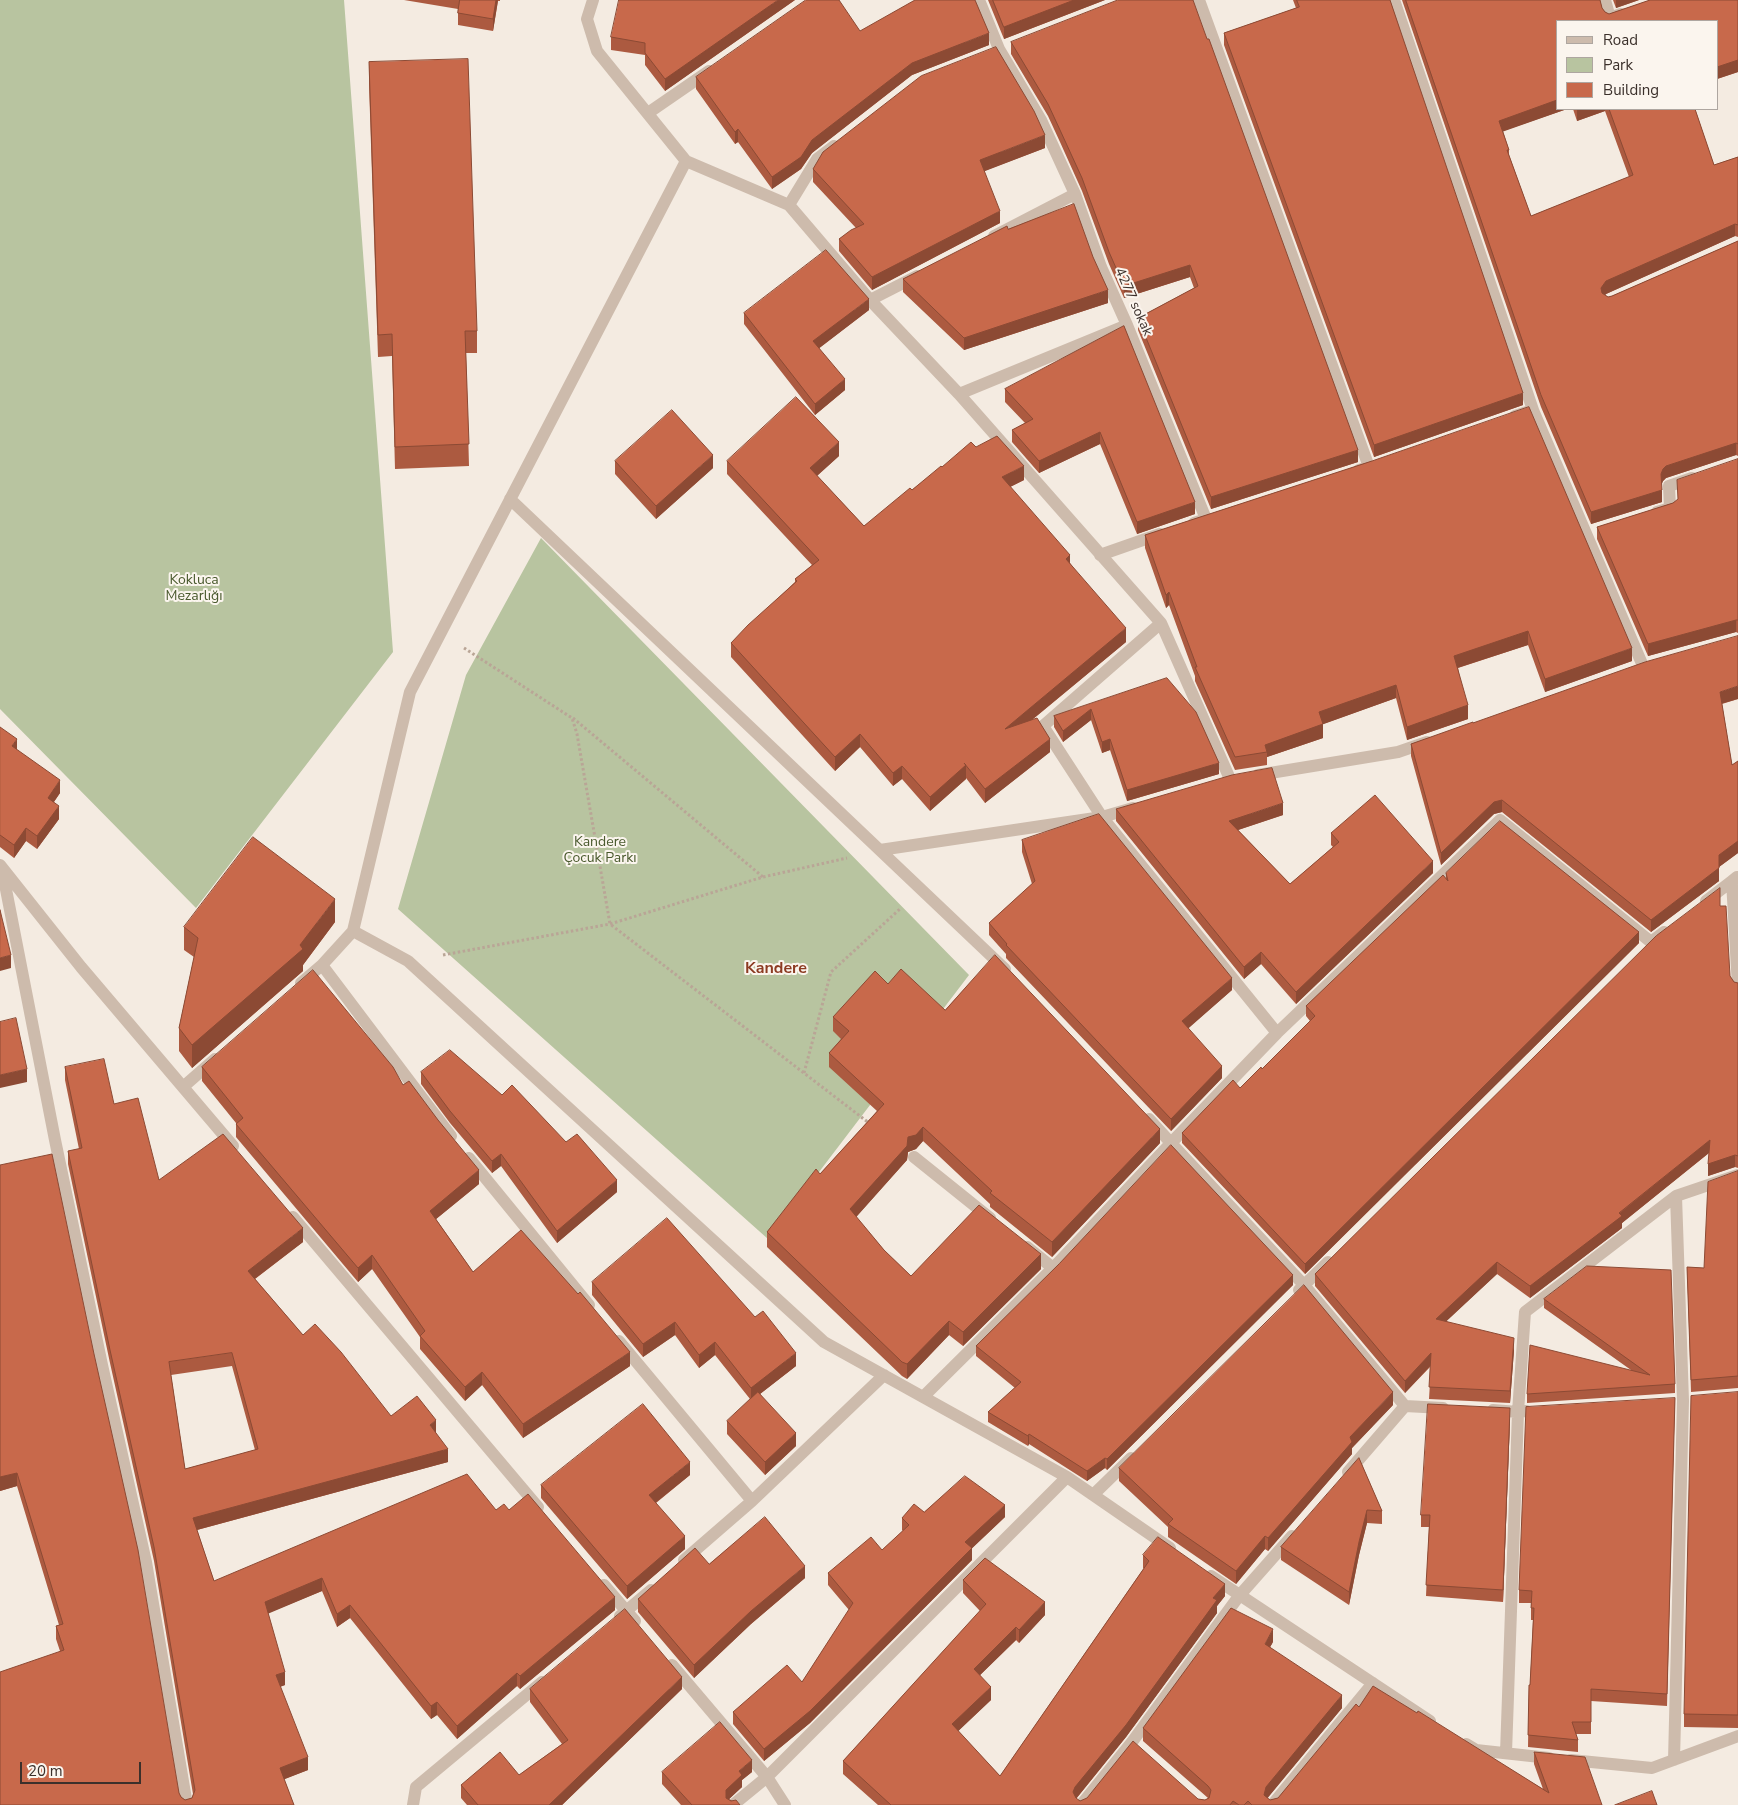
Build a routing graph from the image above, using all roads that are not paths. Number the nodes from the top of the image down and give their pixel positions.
1 (593, 0) edge
2 (979, 0) edge
3 (1199, 0) edge
4 (1394, 0) edge
5 (1604, 0) edge
6 (1636, 9) edge
7 (720, 63) edge
8 (648, 113) junction
9 (848, 136) edge
10 (686, 161) junction
11 (1075, 194) junction
12 (789, 205) junction
13 (981, 243) edge
14 (930, 270) edge
15 (870, 300) junction
16 (1127, 325) junction
17 (959, 394) junction
18 (1533, 410) junction
19 (1505, 419) edge
20 (1351, 473) edge
21 (1704, 474) edge
22 (510, 499) junction
23 (1642, 517) edge
24 (1100, 555) junction
25 (1162, 623) junction
26 (1643, 666) edge
27 (1436, 739) edge
28 (1148, 803) edge
29 (1102, 816) junction
30 (880, 850) junction
31 (1, 866) edge
32 (1735, 879) edge
33 (1696, 909) edge
34 (1673, 925) edge
35 (353, 931) junction
36 (322, 964) junction
37 (1013, 978) edge
38 (1738, 987) edge
39 (292, 990) edge
40 (1276, 1033) junction
41 (227, 1048) edge
42 (183, 1087) junction
43 (1137, 1107) edge
44 (1171, 1143) junction
45 (241, 1155) edge
46 (914, 1157) edge
47 (1738, 1175) edge
48 (1676, 1196) junction
49 (286, 1208) edge
50 (999, 1225) edge
51 (1014, 1237) edge
52 (1340, 1250) edge
53 (1053, 1268) junction
54 (1304, 1285) junction
55 (1290, 1299) edge
56 (595, 1312) edge
57 (614, 1334) edge
58 (884, 1375) junction
59 (923, 1397) junction
60 (1405, 1406) junction
61 (1452, 1408) edge
62 (1480, 1410) edge
63 (1537, 1410) edge
64 (1518, 1412) junction
65 (1143, 1446) edge
66 (1067, 1477) junction
67 (1341, 1479) edge
68 (1094, 1494) junction
69 (752, 1500) junction
70 (549, 1520) edge
71 (1303, 1523) edge
72 (1183, 1556) edge
73 (678, 1566) edge
74 (1199, 1568) edge
75 (594, 1573) edge
76 (663, 1578) edge
77 (1239, 1596) junction
78 (626, 1611) junction
79 (611, 1624) edge
80 (646, 1634) edge
81 (665, 1656) edge
82 (551, 1674) edge
83 (1373, 1683) junction
84 (1738, 1736) edge
85 (1506, 1753) junction
86 (1674, 1760) junction
87 (766, 1777) junction
88 (187, 1805) edge
89 (413, 1805) edge
90 (733, 1805) edge
91 (785, 1805) edge
92 (1081, 1805) edge
93 (1272, 1805) edge

1 - 8 street
2 - 11 street, 4277 sokak
3 - 20 street
4 - 18 street
5 - 6 street
7 - 8 street
8 - 10 street
9 - 12 street
10 - 12 street
10 - 22 street
11 - 13 street
11 - 16 street, 4277 sokak
12 - 15 street
14 - 15 street
15 - 17 street
16 - 17 street
16 - 24 street, 4277 sokak
17 - 24 street
18 - 19 street
18 - 26 street
21 - 23 street
22 - 30 street
22 - 35 street
24 - 25 street
25 - 27 street
25 - 29 street
28 - 29 street
29 - 30 street
29 - 40 street
30 - 37 street
31 - 42 street
31 - 88 street
32 - 33 street
32 - 38 street
34 - 40 street
35 - 36 street
35 - 58 street
36 - 39 street
36 - 56 street
40 - 44 street
41 - 42 street
42 - 45 street
43 - 44 street
44 - 53 street
44 - 54 street
46 - 50 street
47 - 48 street
48 - 64 street
48 - 86 street
49 - 70 street
51 - 53 street
52 - 54 street
53 - 59 street
54 - 55 street
54 - 60 street
57 - 69 street
58 - 59 street
58 - 69 street
59 - 66 street
60 - 61 street
60 - 67 street
62 - 64 street
63 - 64 street
64 - 85 street
65 - 68 street
66 - 68 street
66 - 87 street
68 - 72 street
69 - 73 street
71 - 77 street
74 - 77 street
75 - 78 street
76 - 78 street
77 - 83 street
77 - 92 street
78 - 79 street
78 - 80 street
81 - 87 street
82 - 89 street
83 - 85 street
83 - 93 street
84 - 86 street
85 - 86 street
87 - 90 street
87 - 91 street

